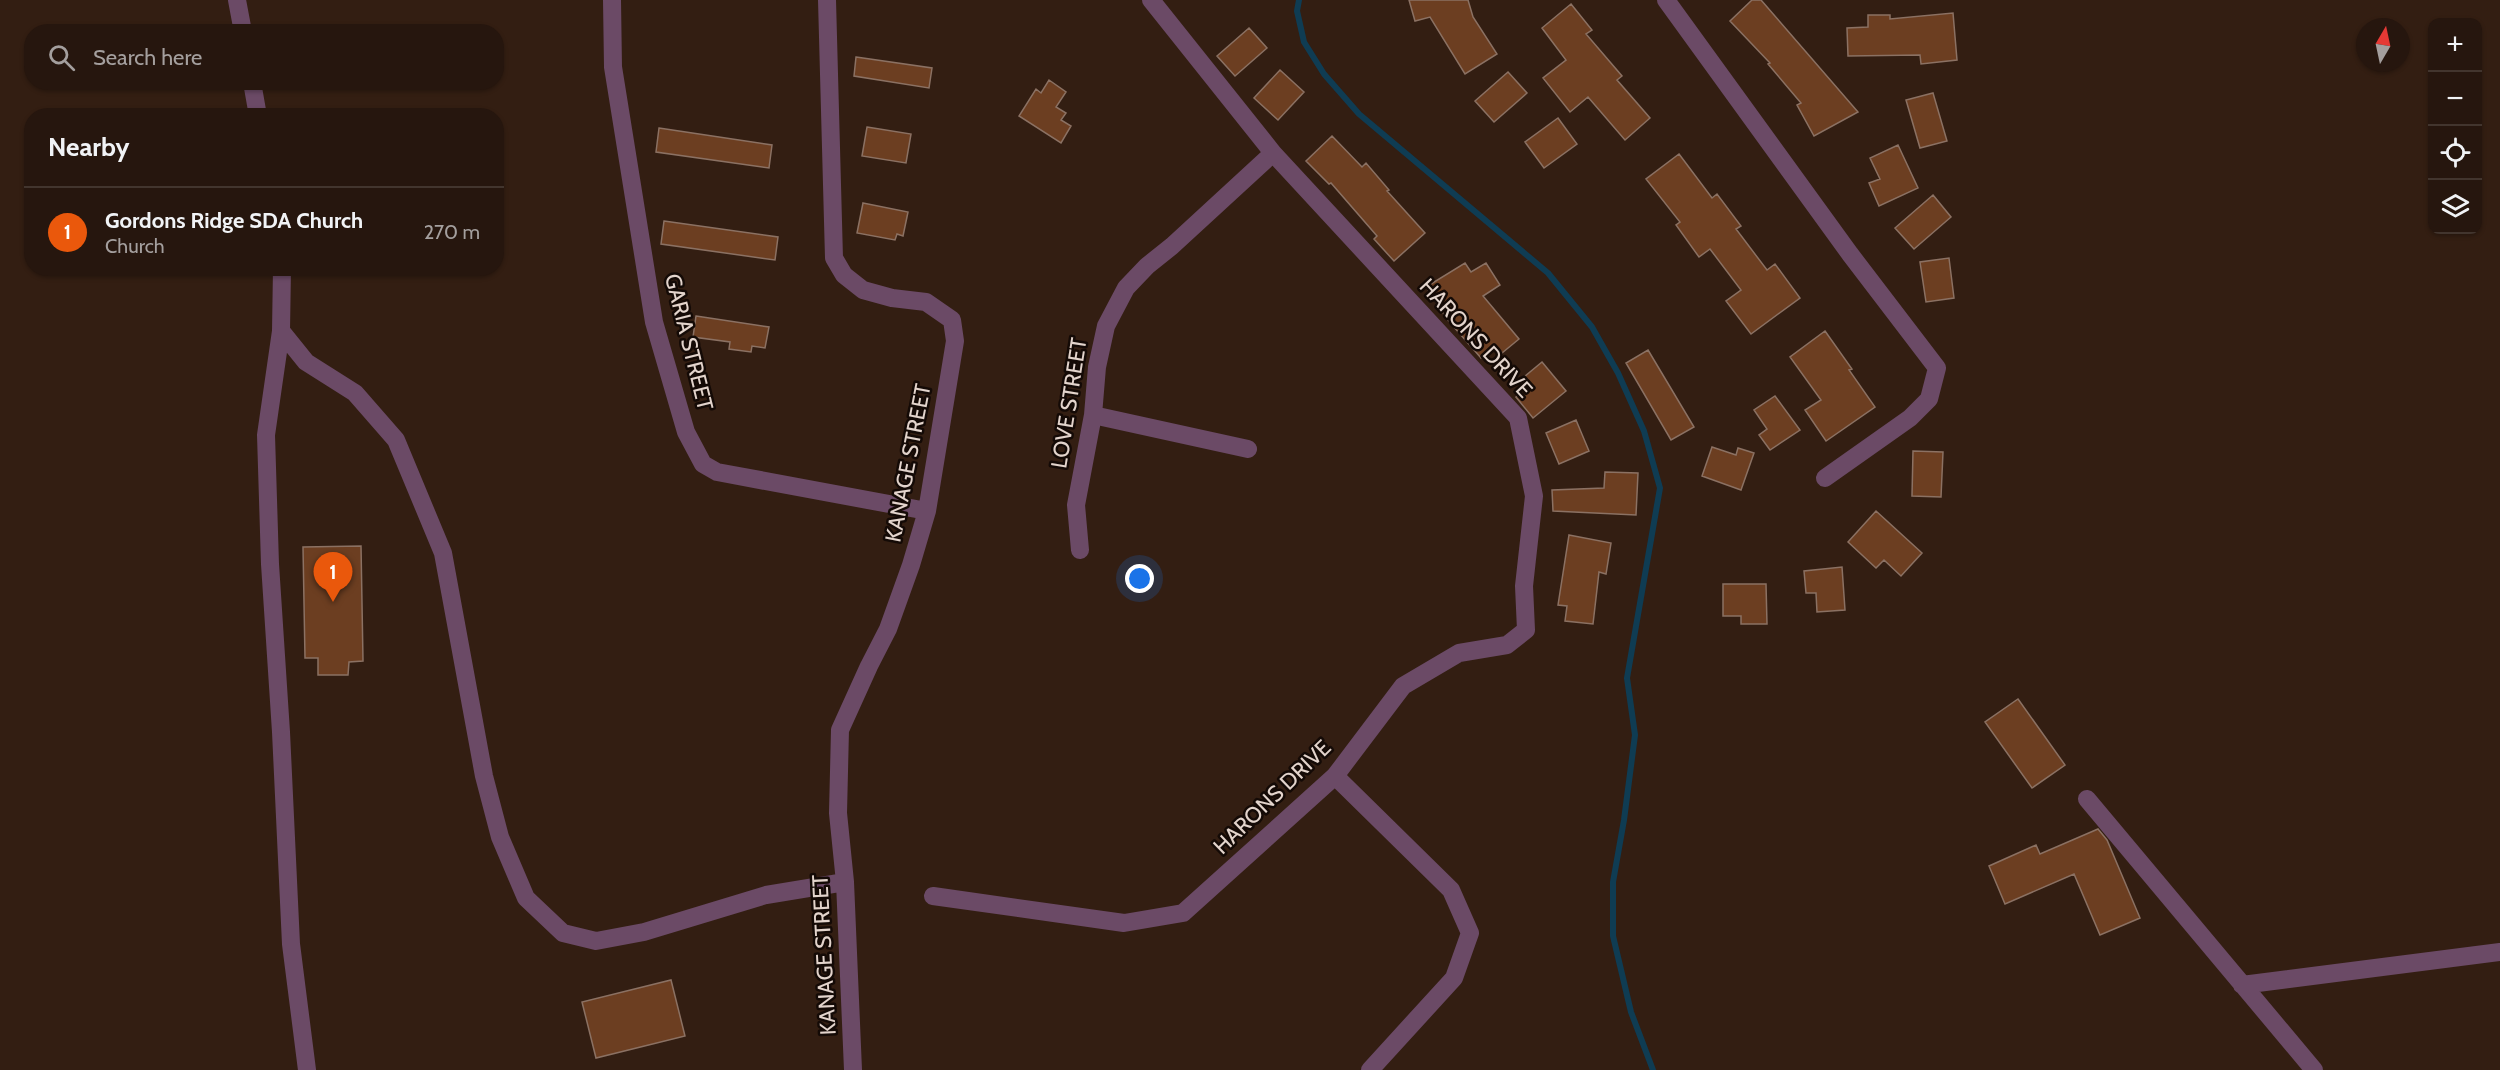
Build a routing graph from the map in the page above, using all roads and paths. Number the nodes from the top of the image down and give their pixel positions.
1 (237, 0) edge
2 (612, 0) edge
3 (827, 0) edge
4 (1151, 0) edge
5 (1666, 0) edge
6 (242, 24) edge
7 (253, 90) edge
8 (257, 108) edge
9 (1273, 153) junction
10 (282, 276) edge
11 (281, 331) junction
12 (1093, 415) junction
13 (1248, 449) dead end
14 (1825, 478) dead end
15 (927, 512) junction
16 (1080, 550) dead end
17 (1335, 776) junction
18 (2087, 799) dead end
19 (845, 882) junction
20 (933, 896) dead end
21 (2500, 952) edge
22 (2242, 985) junction
23 (307, 1070) edge
24 (853, 1070) edge
25 (1370, 1070) edge
26 (2314, 1070) edge

1 - 6 street
2 - 15 street, GARIA STREET
3 - 15 street, KANAGE STREET
4 - 9 street, HARONS DRIVE
5 - 14 street
7 - 8 street
9 - 12 street, LOVE STREET
9 - 17 street, HARONS DRIVE
10 - 11 street
11 - 19 street
11 - 23 street
12 - 13 street
12 - 16 street, LOVE STREET
15 - 19 street, KANAGE STREET
17 - 20 street, HARONS DRIVE
17 - 25 street
18 - 22 street
19 - 24 street, KANAGE STREET
21 - 22 street
22 - 26 street

